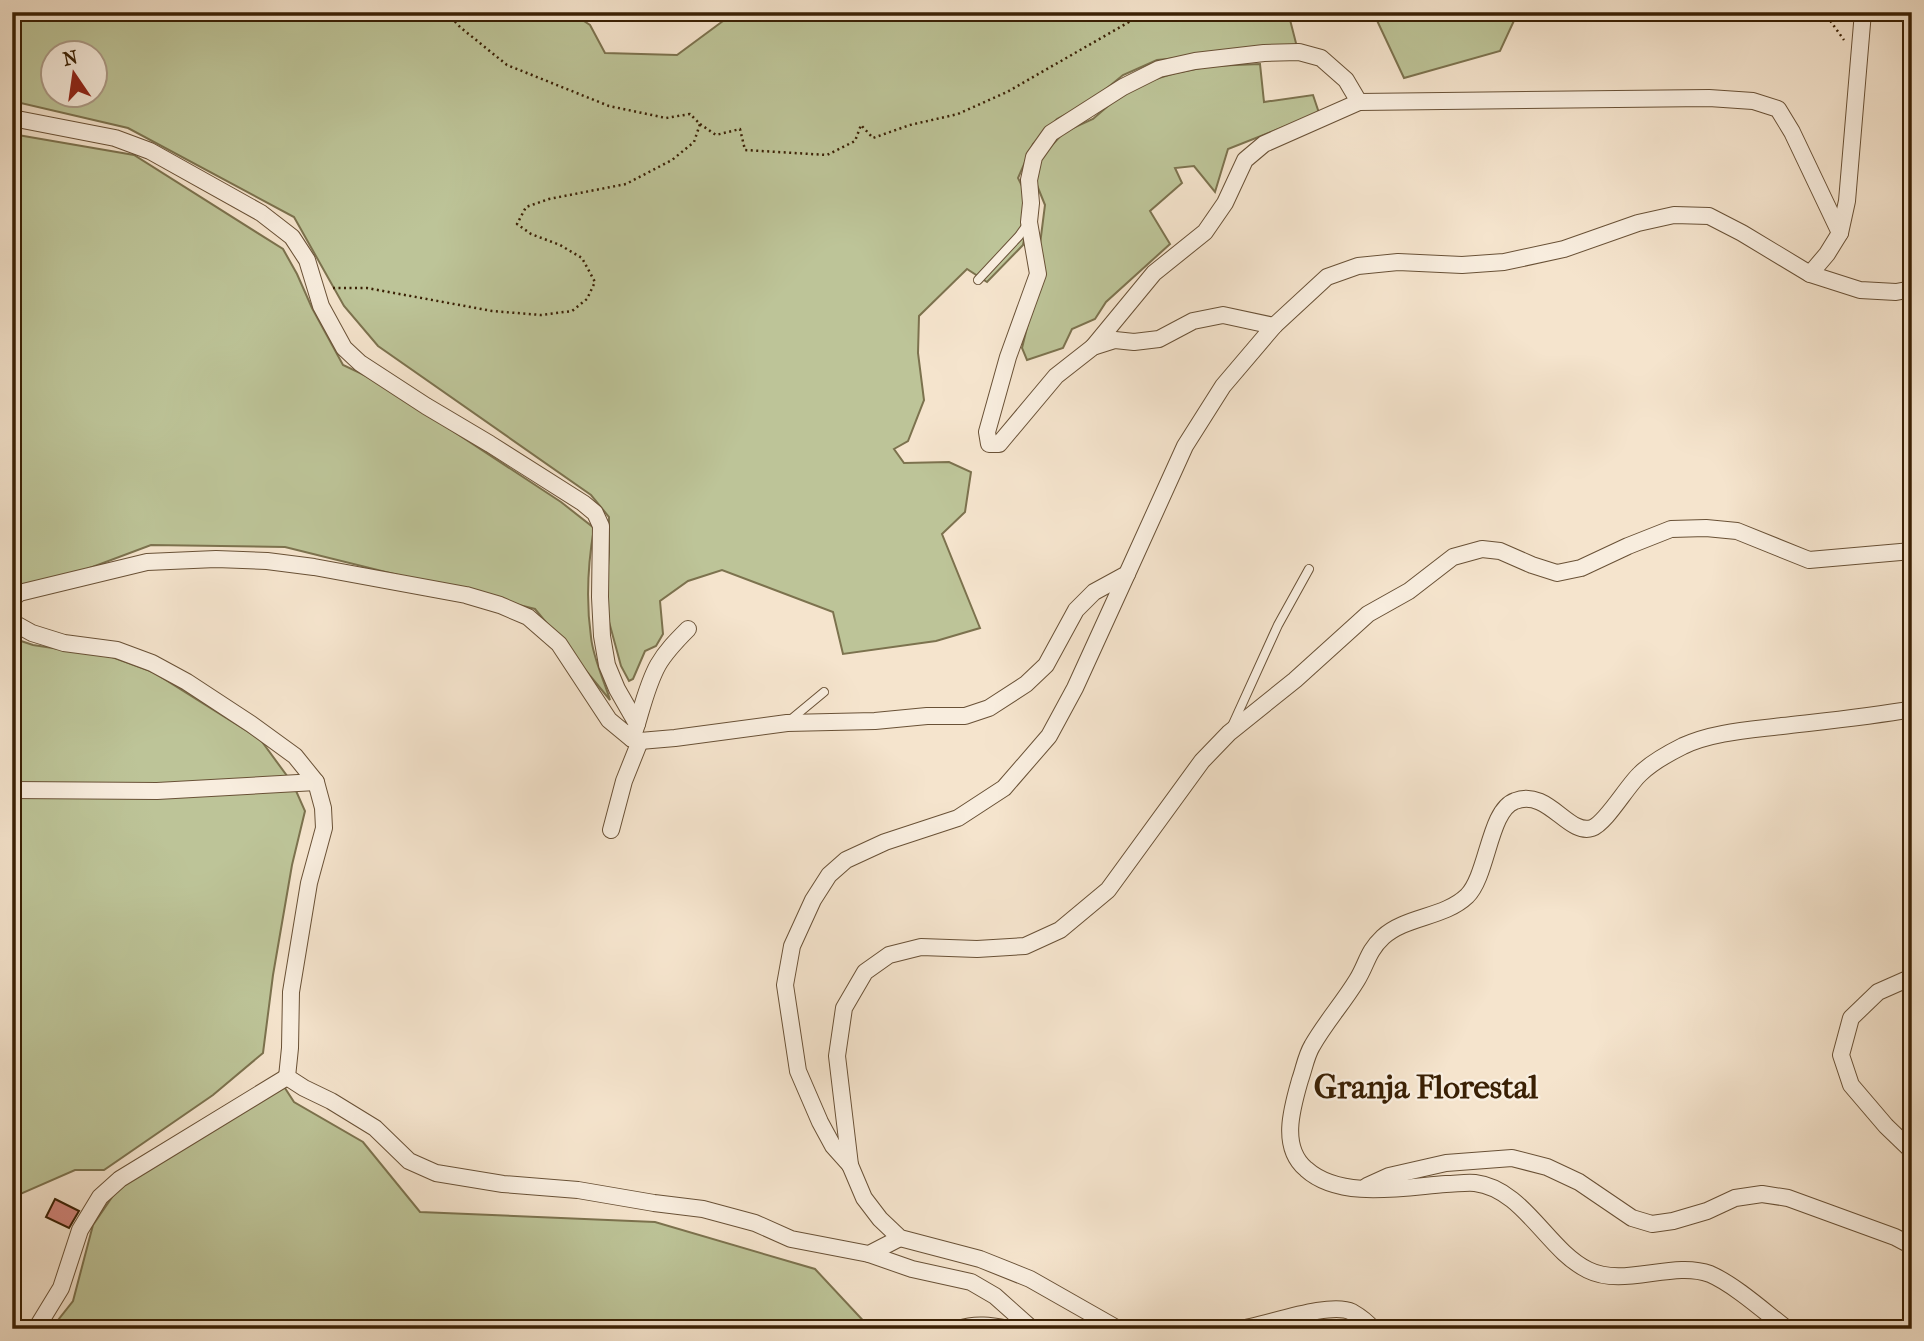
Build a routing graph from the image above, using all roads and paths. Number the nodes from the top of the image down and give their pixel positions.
1 (446, 12) edge
2 (1140, 12) edge
3 (1824, 12) edge
4 (1863, 12) edge
5 (1858, 60) junction
6 (1359, 102) junction
7 (12, 118) edge
8 (700, 124) junction
9 (1029, 222) junction
10 (1840, 233) junction
11 (1810, 274) junction
12 (978, 280) dead end
13 (1912, 289) edge
14 (321, 306) junction
15 (1274, 326) junction
16 (1093, 347) junction
17 (1912, 551) edge
18 (1309, 569) dead end
19 (1127, 574) junction
20 (12, 600) edge
21 (12, 618) edge
22 (688, 629) dead end
23 (824, 692) dead end
24 (1912, 709) edge
25 (787, 723) junction
26 (1228, 733) junction
27 (636, 735) junction
28 (316, 782) junction
29 (12, 790) edge
30 (611, 830) dead end
31 (1912, 977) edge
32 (286, 1077) junction
33 (1912, 1151) edge
34 (850, 1165) junction
35 (1359, 1189) junction
36 (900, 1238) junction
37 (1912, 1246) edge
38 (869, 1254) junction
39 (36, 1329) edge
40 (959, 1329) edge
41 (1009, 1329) edge
42 (1032, 1329) edge
43 (1118, 1329) edge
44 (1240, 1329) edge
45 (1373, 1329) edge
46 (1787, 1329) edge

1 - 8 path
2 - 8 path
3 - 5 path
4 - 5 street
5 - 10 street
6 - 9 street
6 - 10 street
6 - 16 street
7 - 14 street
8 - 14 path
9 - 12 lane
9 - 16 street
10 - 11 street
11 - 13 street
11 - 15 street
14 - 27 street
15 - 16 street
15 - 19 street
17 - 26 street
18 - 26 lane
19 - 25 street
19 - 34 street
20 - 27 street
21 - 28 street
22 - 27 street
23 - 25 lane
24 - 35 street
25 - 27 street
26 - 34 street
27 - 30 street
28 - 29 street
28 - 32 street
31 - 33 street
32 - 38 street
32 - 39 street
34 - 36 street
35 - 37 street
35 - 46 street
36 - 38 street
36 - 43 street
38 - 42 street
40 - 41 street
44 - 45 street

